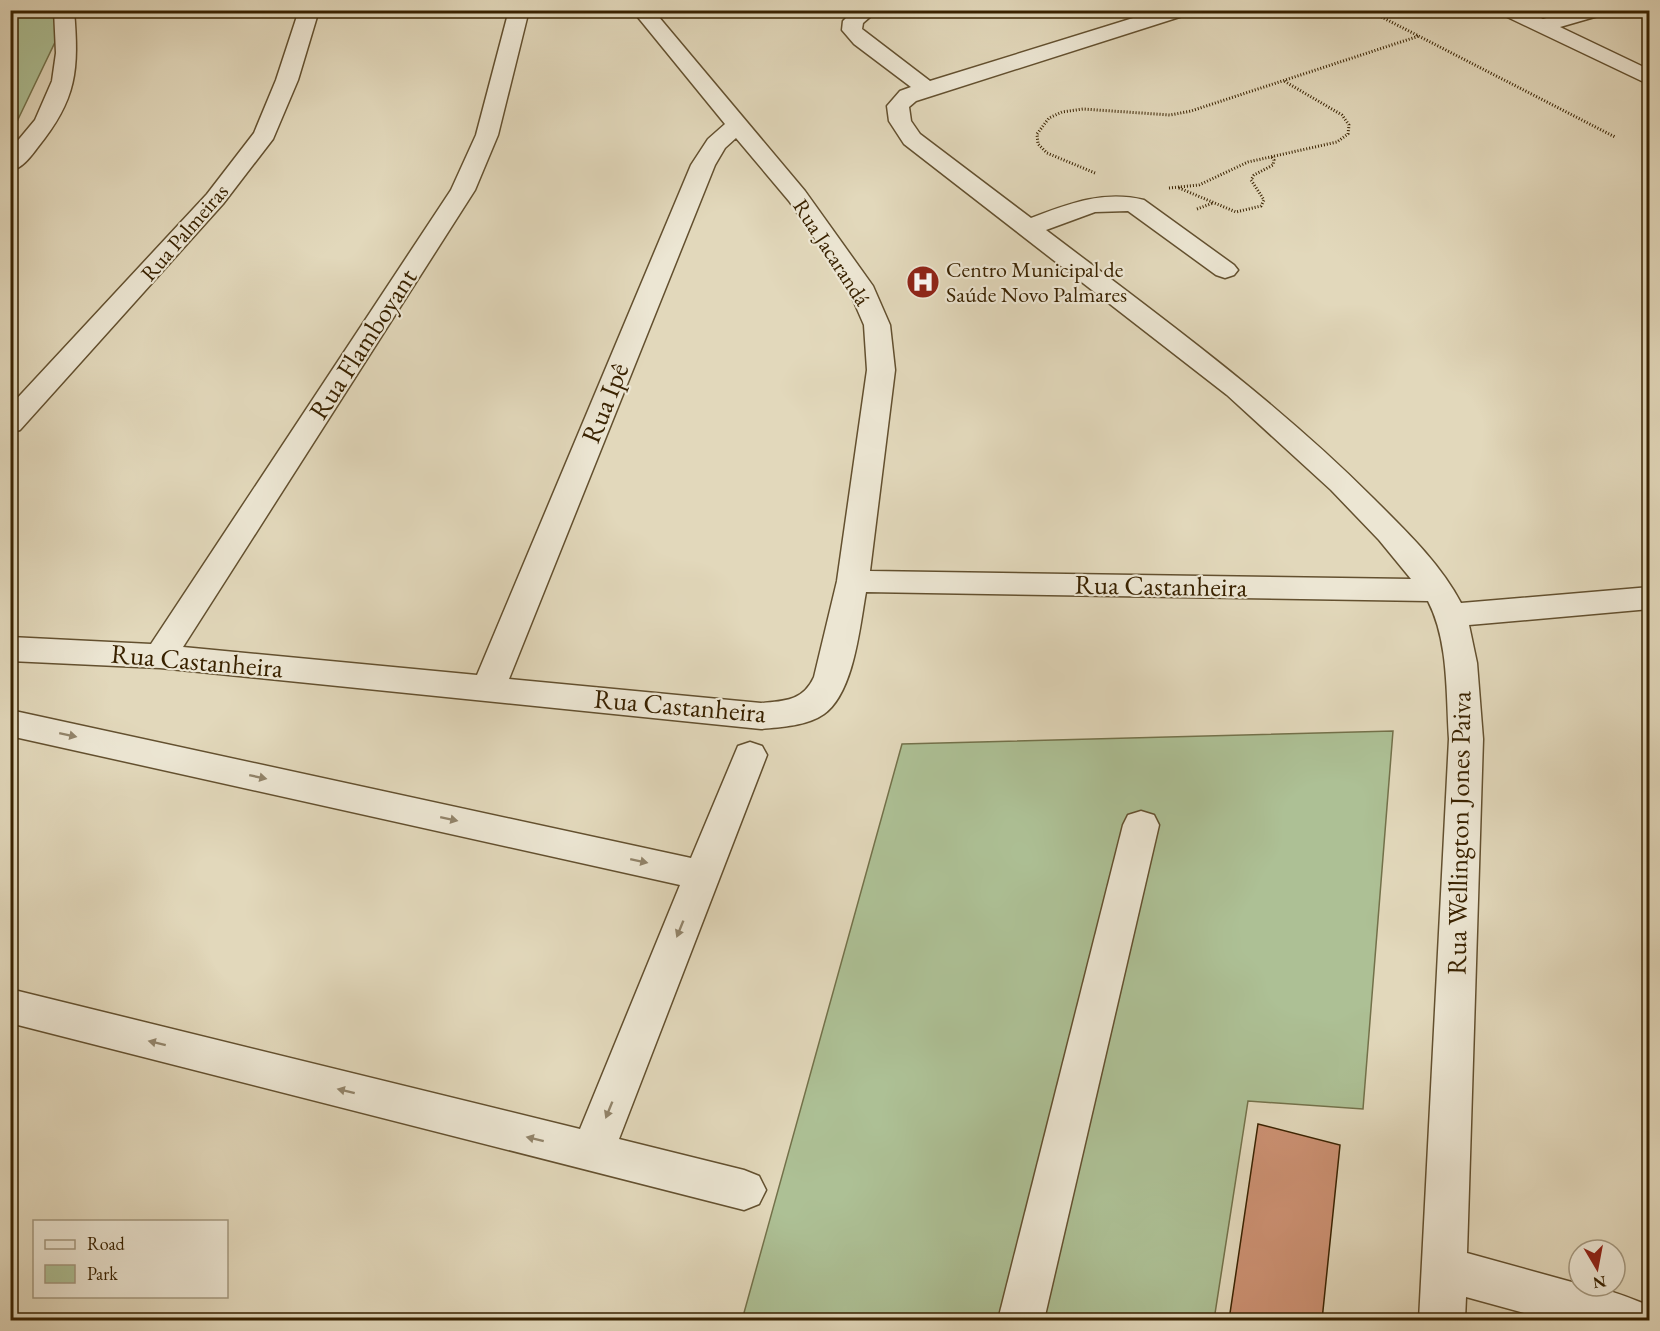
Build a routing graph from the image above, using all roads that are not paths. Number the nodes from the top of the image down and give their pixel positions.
1 (64, 10) edge
2 (309, 10) edge
3 (519, 10) edge
4 (642, 10) edge
5 (868, 10) edge
6 (1182, 10) edge
7 (1508, 10) edge
8 (1598, 10) edge
9 (1541, 26) junction
10 (1650, 79) edge
11 (917, 93) junction
12 (736, 126) junction
13 (10, 164) edge
14 (1028, 228) junction
15 (1225, 270) dead end
16 (10, 424) edge
17 (853, 581) junction
18 (1650, 598) edge
19 (1445, 603) junction
20 (10, 649) edge
21 (160, 656) junction
22 (488, 689) junction
23 (10, 723) edge
24 (750, 755) dead end
25 (1142, 825) dead end
26 (702, 875) junction
27 (10, 1006) edge
28 (592, 1153) junction
29 (744, 1190) dead end
30 (1445, 1269) junction
31 (1021, 1320) edge
32 (1442, 1320) edge
33 (1629, 1320) edge

1 - 13 street
2 - 16 street, Rua Palmeiras
3 - 21 street, Rua Flamboyant
4 - 12 street, Rua Jacarandá
5 - 11 street
6 - 11 street
7 - 9 street
8 - 9 street
9 - 10 street
11 - 14 street, Rua Wellington Jones Paiva
12 - 17 street, Rua Jacarandá
12 - 22 street, Rua Ipê
14 - 15 street
14 - 19 street, Rua Wellington Jones Paiva
17 - 19 street, Rua Castanheira
17 - 22 street, Rua Castanheira
18 - 19 street, Rua Castanheira
19 - 30 street, Rua Wellington Jones Paiva
20 - 21 street, Rua Castanheira
21 - 22 street, Rua Castanheira
23 -> 26 street
24 - 26 street
25 - 31 street
26 -> 28 street
28 -> 27 street
28 - 29 street
30 - 32 street, Rua Wellington Jones Paiva
30 - 33 street

